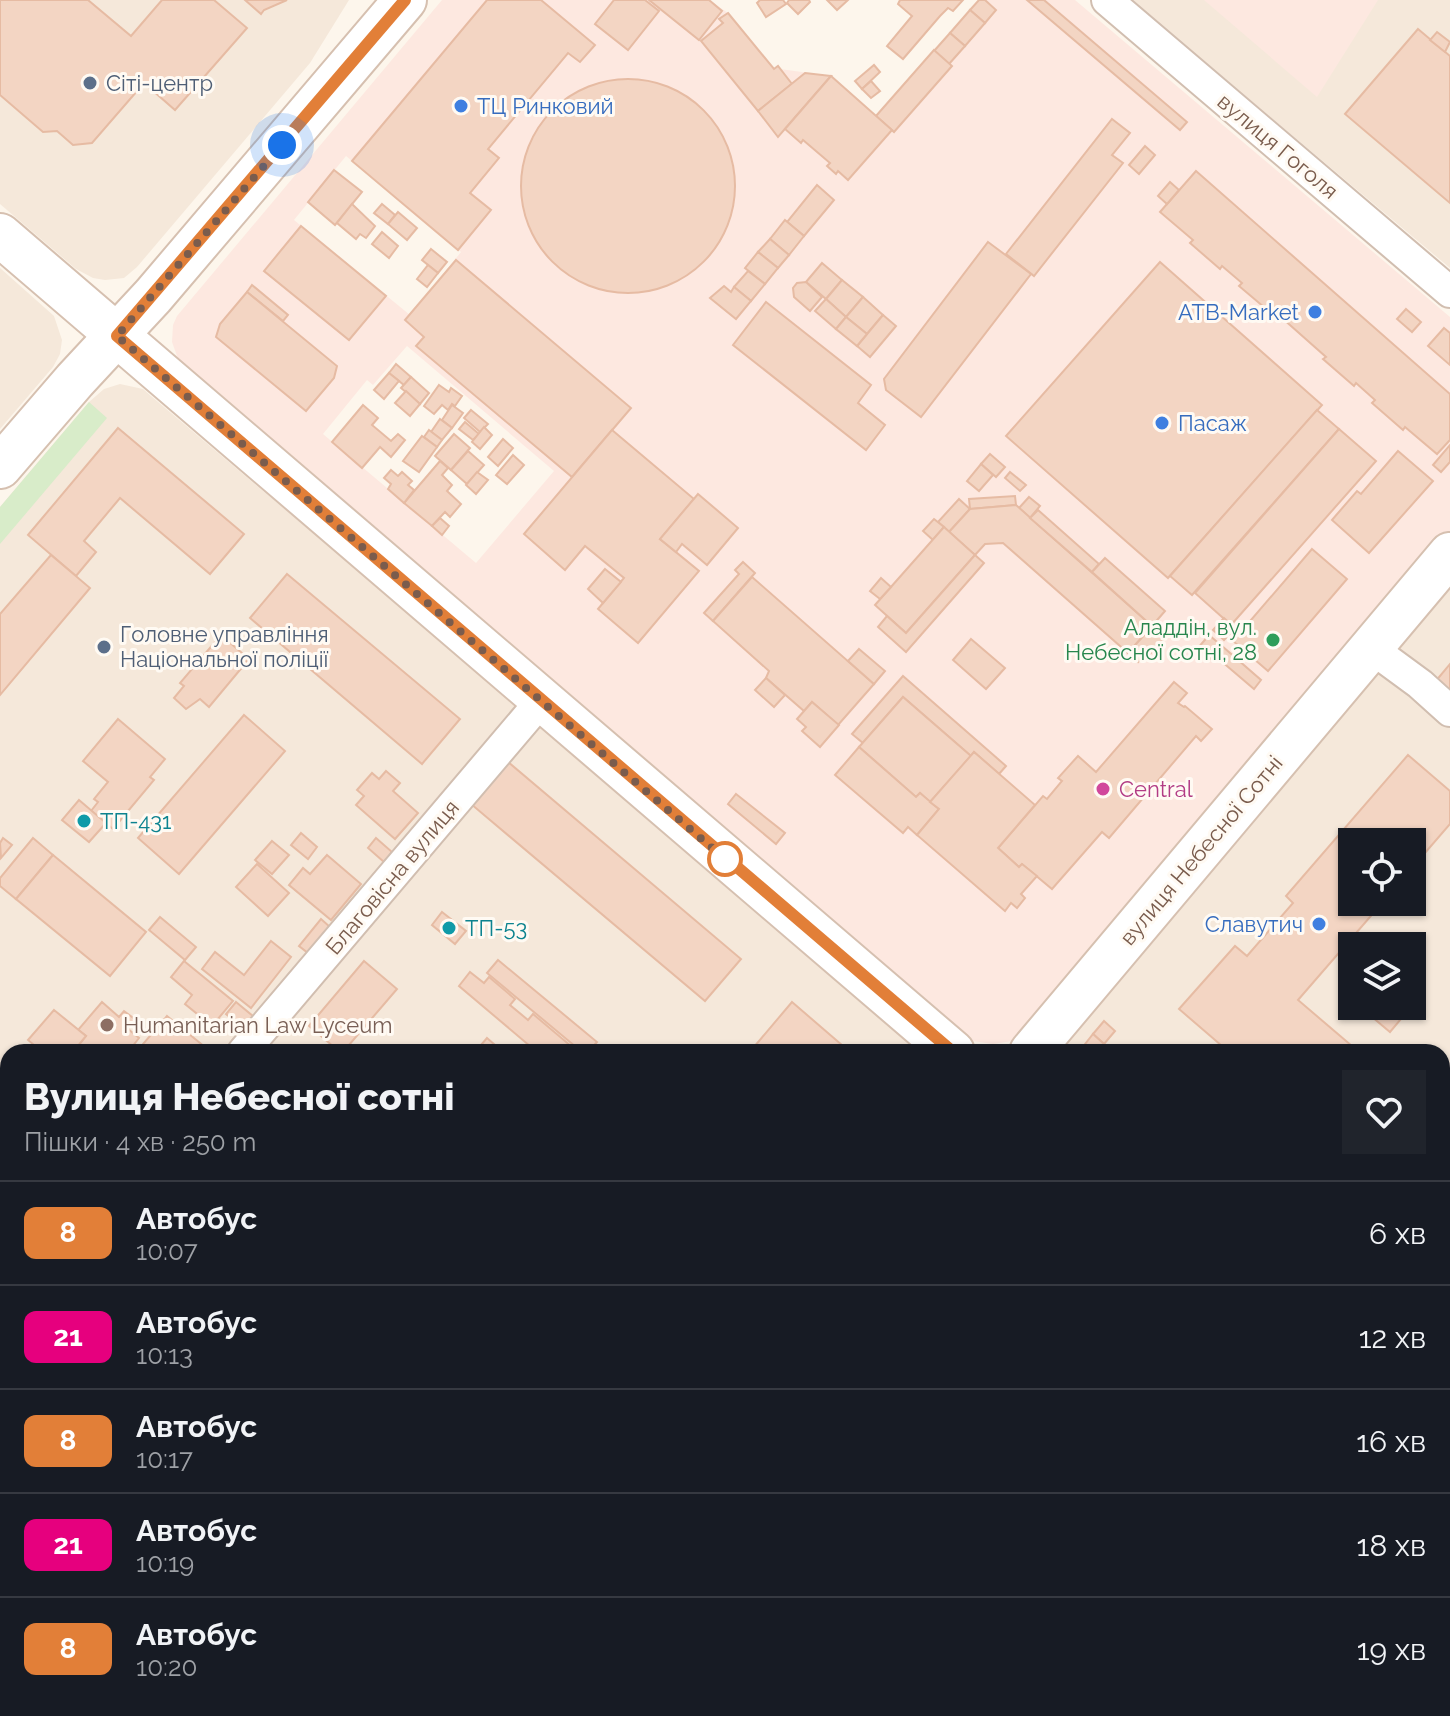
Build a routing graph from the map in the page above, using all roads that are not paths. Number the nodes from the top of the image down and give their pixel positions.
1 (405, 0) edge
2 (1107, 0) edge
3 (0, 235) edge
4 (1450, 292) edge
5 (117, 336) junction
6 (0, 467) edge
7 (1450, 554) edge
8 (1371, 648) junction
9 (541, 701) junction
10 (1450, 711) edge
11 (250, 1044) edge
12 (944, 1044) edge
13 (1038, 1044) edge

1 - 5 main road
2 - 4 street, вулиця Гоголя
3 - 5 main road
5 - 6 main road
5 - 9 main road
7 - 8 main road, вулиця Небесної Сотні
8 - 10 street
8 - 13 main road, вулиця Небесної Сотні
9 - 11 street, Благовісна вулиця
9 - 12 main road

